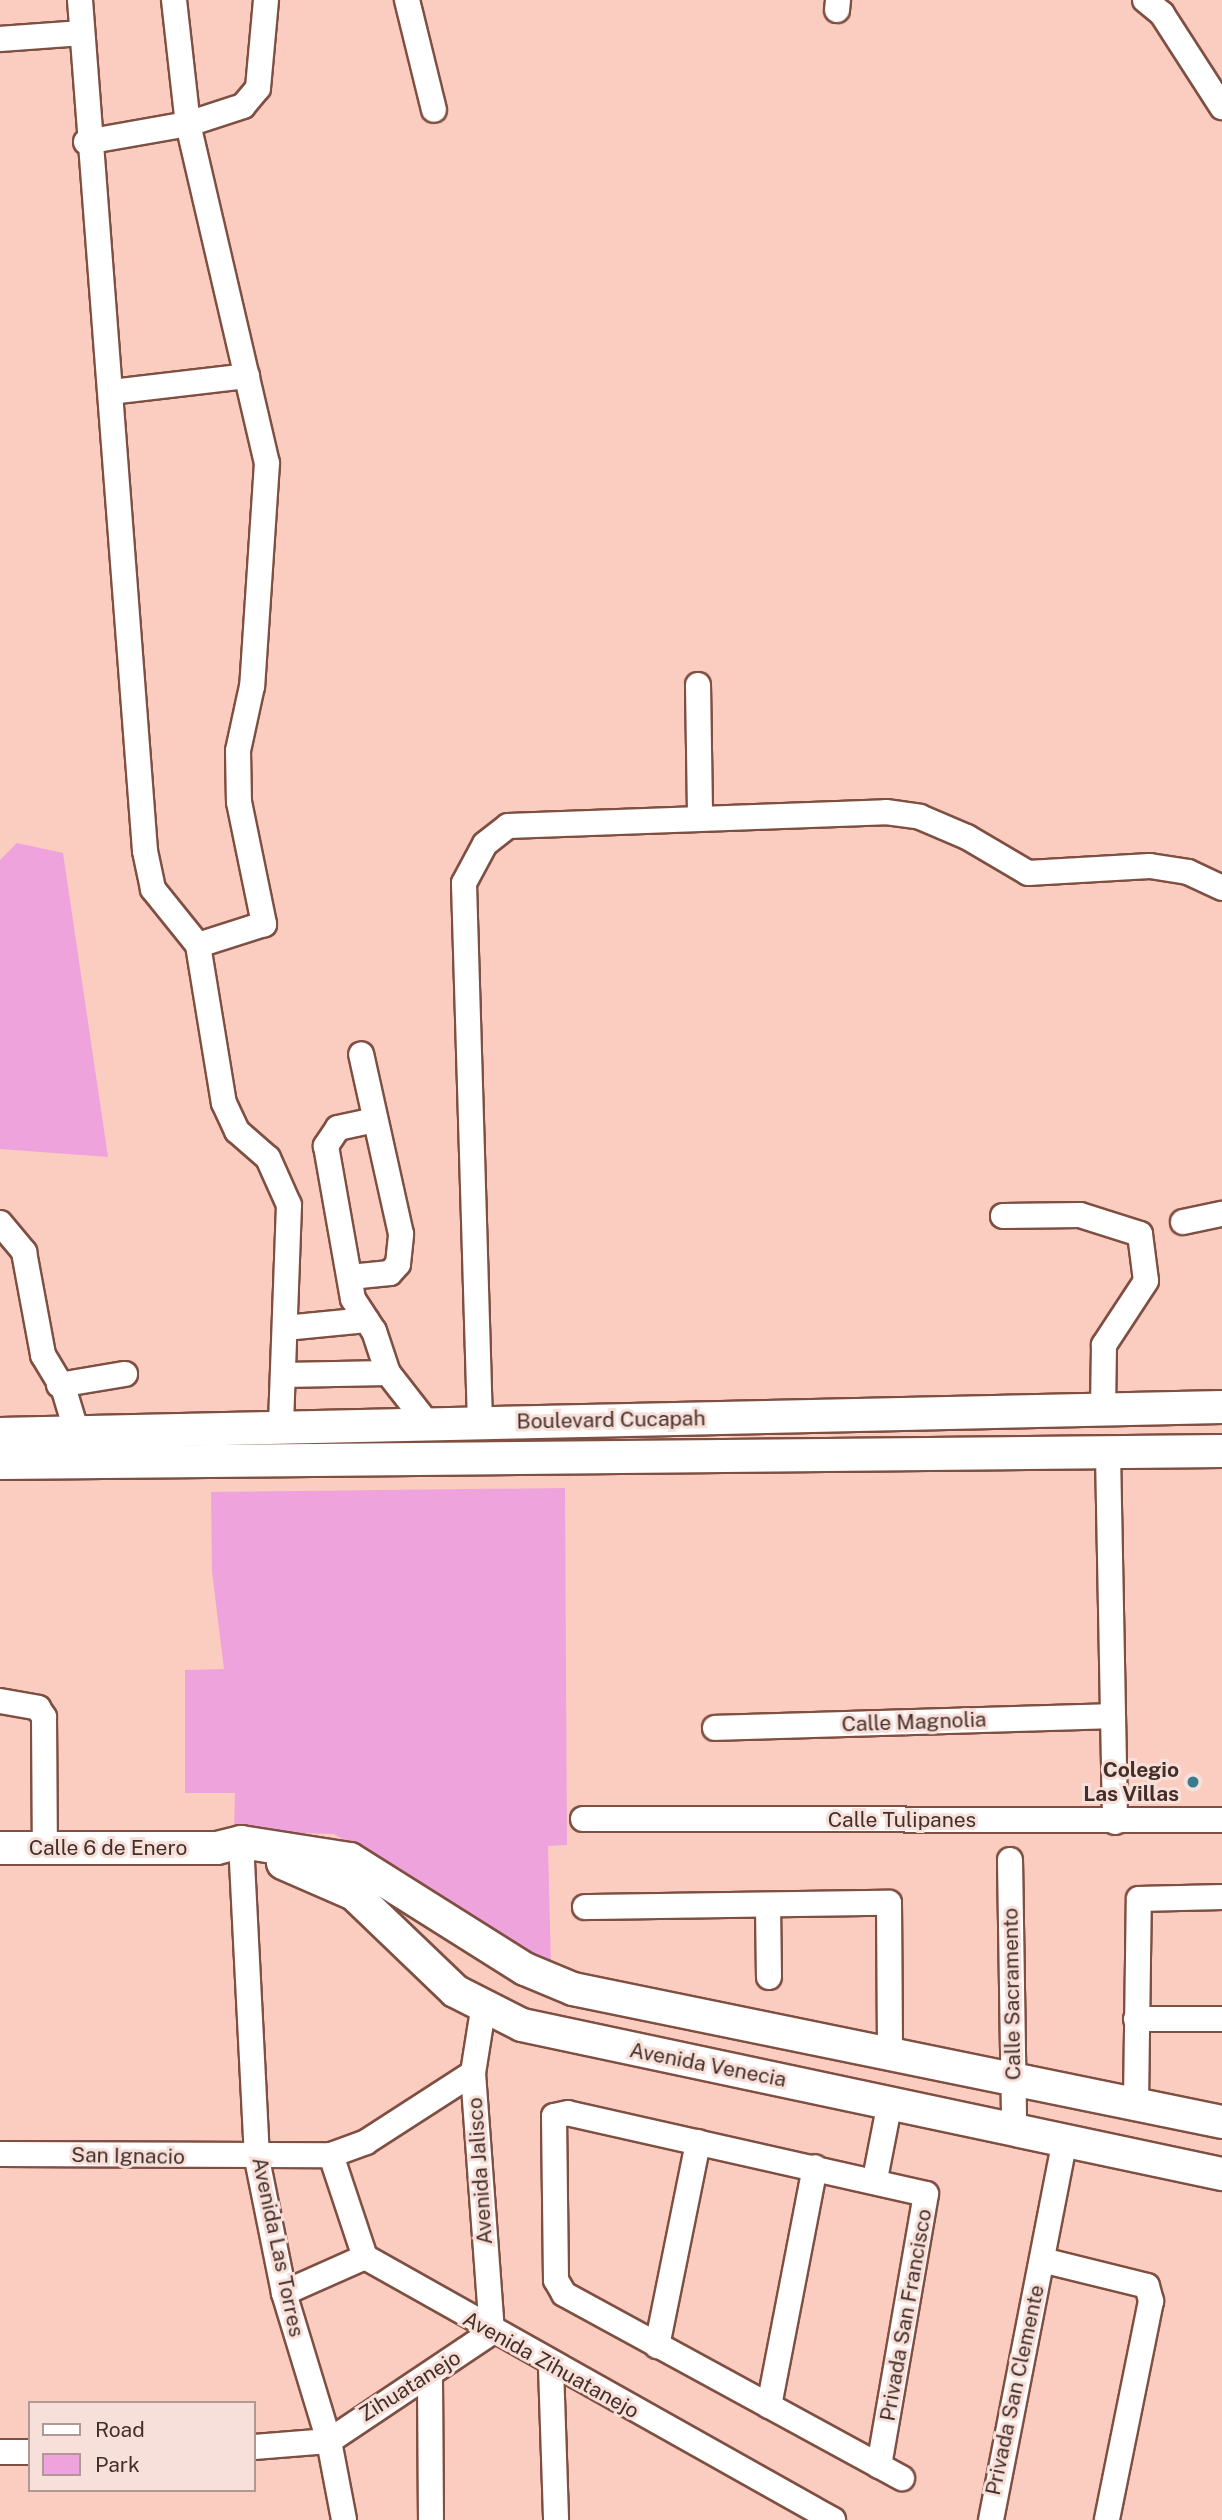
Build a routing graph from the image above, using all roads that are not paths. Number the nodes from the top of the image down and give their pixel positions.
1 (80, 0) edge
2 (174, 0) edge
3 (266, 0) edge
4 (407, 0) edge
5 (1145, 0) edge
6 (81, 33) junction
7 (0, 39) edge
8 (1220, 95) edge
9 (433, 110) dead end
10 (188, 124) junction
11 (86, 142) junction
12 (247, 376) junction
13 (111, 392) junction
14 (698, 685) dead end
15 (701, 817) junction
16 (1222, 888) edge
17 (198, 945) junction
18 (361, 1054) dead end
19 (375, 1120) junction
20 (1222, 1214) edge
21 (1003, 1216) dead end
22 (1183, 1222) dead end
23 (0, 1223) edge
24 (350, 1277) junction
25 (367, 1320) junction
26 (285, 1328) junction
27 (388, 1373) junction
28 (125, 1374) dead end
29 (283, 1375) junction
30 (59, 1385) junction
31 (1222, 1407) edge
32 (1103, 1409) junction
33 (427, 1423) junction
34 (480, 1423) junction
35 (281, 1428) junction
36 (76, 1433) junction
37 (0, 1434) edge
38 (1222, 1451) edge
39 (1108, 1453) junction
40 (0, 1463) edge
41 (0, 1701) edge
42 (1113, 1716) junction
43 (715, 1728) dead end
44 (583, 1819) dead end
45 (1222, 1819) edge
46 (1115, 1822) junction
47 (0, 1848) edge
48 (45, 1848) junction
49 (233, 1848) junction
50 (1010, 1860) dead end
51 (1222, 1897) edge
52 (768, 1906) junction
53 (585, 1907) dead end
54 (434, 1908) junction
55 (409, 1948) junction
56 (769, 1977) dead end
57 (483, 2010) junction
58 (1136, 2019) junction
59 (1222, 2019) edge
60 (890, 2052) junction
61 (473, 2073) junction
62 (1013, 2075) junction
63 (890, 2102) junction
64 (1136, 2102) junction
65 (1222, 2122) edge
66 (1014, 2129) junction
67 (1065, 2140) junction
68 (698, 2142) junction
69 (0, 2154) edge
70 (331, 2155) junction
71 (257, 2158) junction
72 (815, 2167) junction
73 (1222, 2174) edge
74 (875, 2179) junction
75 (365, 2258) junction
76 (1042, 2260) junction
77 (284, 2293) junction
78 (492, 2332) junction
79 (657, 2346) junction
80 (551, 2367) junction
81 (430, 2379) junction
82 (769, 2406) junction
83 (329, 2441) junction
84 (256, 2447) edge
85 (0, 2452) edge
86 (28, 2452) edge
87 (879, 2466) junction
88 (902, 2478) dead end
89 (344, 2520) edge
90 (431, 2520) edge
91 (556, 2520) edge
92 (832, 2520) edge
93 (991, 2520) edge
94 (1107, 2520) edge

1 - 6 street
2 - 10 street
3 - 10 street
4 - 9 street
5 - 8 street
6 - 7 street
6 - 11 street
10 - 11 street
10 - 12 street
11 - 13 street
12 - 13 street
12 - 17 street
13 - 17 street
14 - 15 street
15 - 16 street
15 - 34 street
17 - 26 street
18 - 19 street
19 - 24 street
19 - 24 street
20 - 22 street
21 - 32 street
23 - 30 street
24 - 25 street
25 - 26 street
25 - 27 street
26 - 29 street
27 - 29 street
27 - 33 street
28 - 30 street
29 - 35 street
30 - 36 street
31 - 32 main road, Boulevard Cucapah
32 - 34 main road, Boulevard Cucapah
33 - 34 main road, Boulevard Cucapah
33 - 35 main road, Boulevard Cucapah
35 - 36 main road, Boulevard Cucapah
36 - 37 main road, Boulevard Cucapah
38 - 39 main road, Boulevard Cucapah
39 - 40 main road, Boulevard Cucapah
39 - 42 street
41 - 48 street
42 - 43 street, Calle Magnolia
42 - 46 street
44 - 46 street, Calle Tulipanes
45 - 46 street, Calle Tulipanes
47 - 48 main road, Calle 6 de Enero
48 - 49 main road, Calle 6 de Enero
49 - 54 main road
49 - 55 main road, Avenida Venecia
49 - 71 street, Avenida Las Torres
50 - 62 street, Calle Sacramento
51 - 58 street
52 - 53 street
52 - 56 street
52 - 60 street
54 - 55 main road
54 - 60 main road
55 - 57 main road, Avenida Venecia
57 - 61 street, Avenida Jalisco
57 - 63 main road, Avenida Venecia
58 - 59 street
58 - 64 street
60 - 62 main road
61 - 70 street, San Ignacio
61 - 78 street, Avenida Jalisco
62 - 64 main road
62 - 66 street, Calle Sacramento
63 - 66 main road, Avenida Venecia
63 - 74 street
64 - 65 main road
66 - 67 main road, Avenida Venecia
67 - 73 main road, Avenida Venecia
67 - 76 street, Privada San Clemente
68 - 72 street, Privada San Francisco
68 - 79 street
68 - 79 street, Privada San Francisco
69 - 71 street, San Ignacio
70 - 71 street, San Ignacio
70 - 75 street
71 - 77 street, Avenida Las Torres
72 - 74 street, Privada San Francisco
72 - 82 street
74 - 87 street, Privada San Francisco
75 - 77 street
75 - 78 street, Avenida Zihuatanejo
76 - 93 street, Privada San Clemente
76 - 94 street, Privada San Clemente
77 - 83 street, Avenida Las Torres
78 - 80 street, Avenida Zihuatanejo
78 - 81 street, Zihuatanejo
79 - 82 street, Privada San Francisco
80 - 91 street
80 - 92 street, Avenida Zihuatanejo
81 - 83 street, Zihuatanejo
81 - 90 street
82 - 87 street, Privada San Francisco
83 - 84 street
83 - 89 street, Avenida Las Torres
85 - 86 street
87 - 88 street, Privada San Francisco

